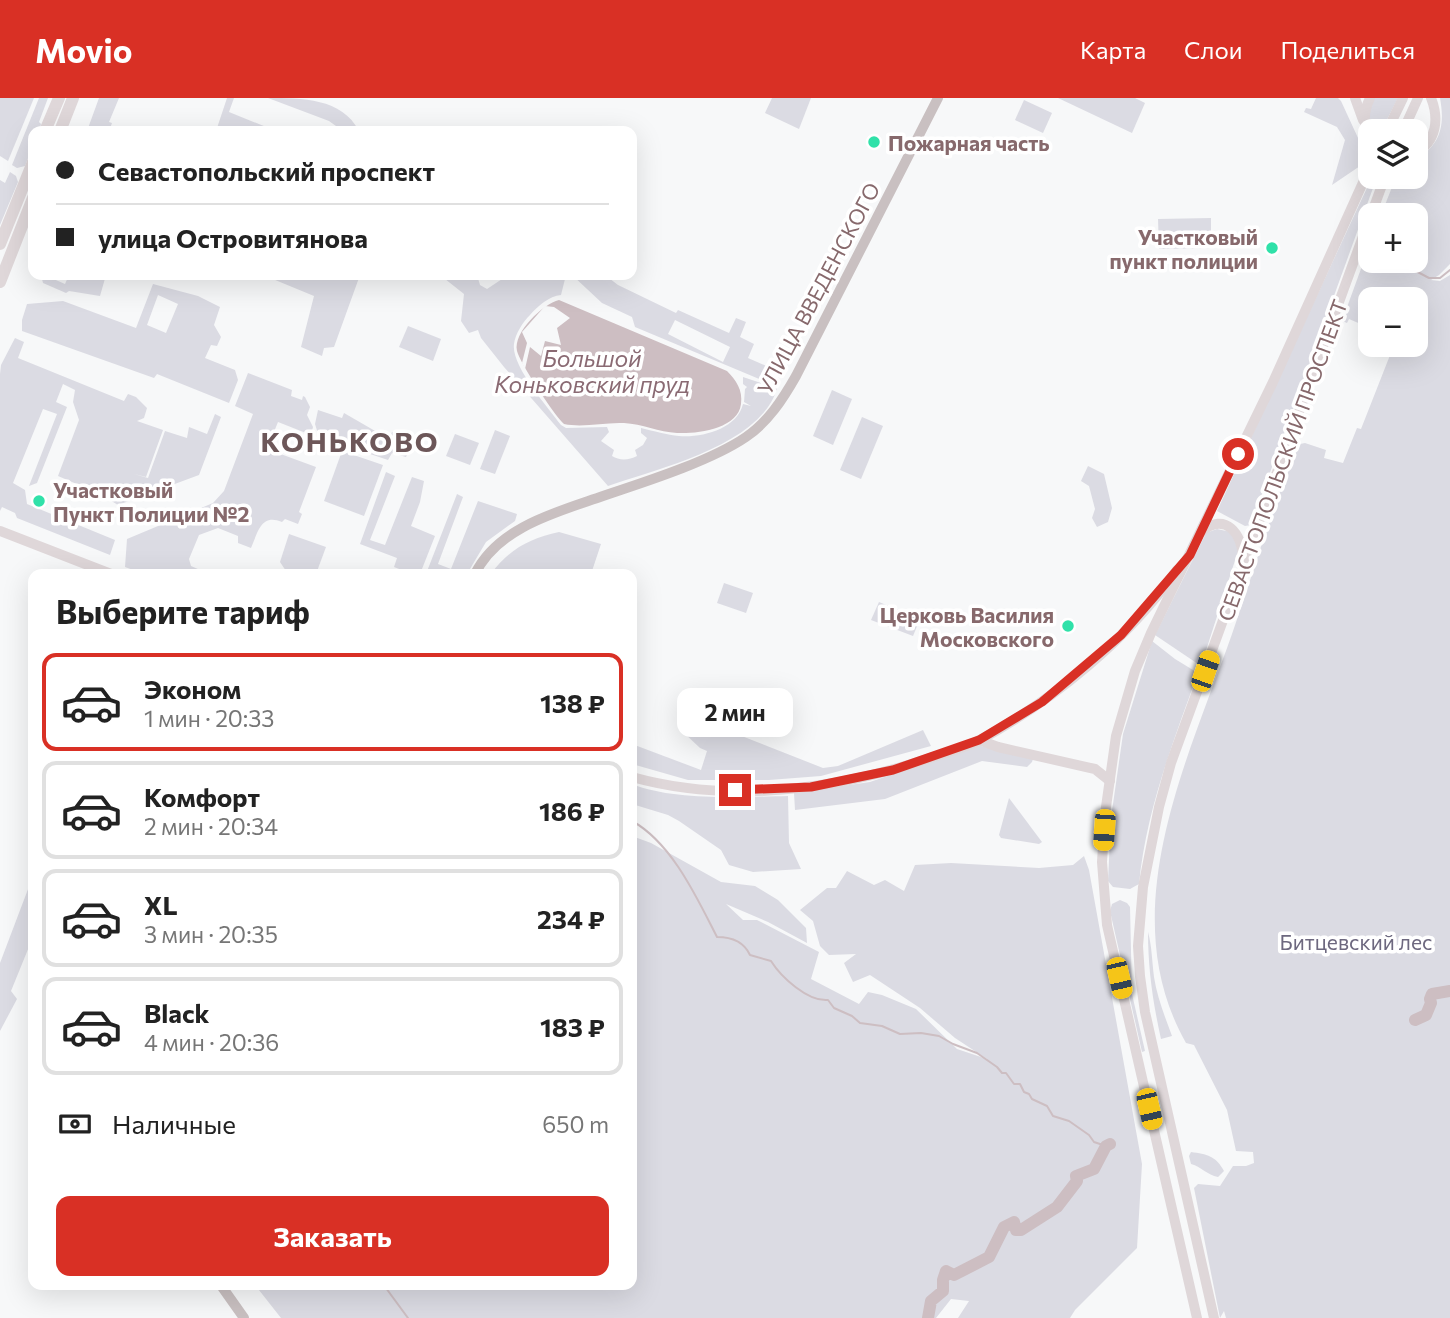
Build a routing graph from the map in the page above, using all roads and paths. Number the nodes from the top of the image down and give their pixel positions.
1 (58, 98) edge
2 (73, 98) edge
3 (938, 98) edge
4 (1355, 98) edge
5 (1370, 98) edge
6 (1403, 98) edge
7 (1419, 98) edge
8 (1432, 98) edge
9 (1362, 119) edge
10 (1365, 119) edge
11 (1393, 119) edge
12 (1409, 119) edge
13 (48, 126) edge
14 (62, 126) edge
15 (1428, 142) edge
16 (28, 174) edge
17 (1360, 189) edge
18 (28, 211) edge
19 (0, 244) edge
20 (1358, 251) edge
21 (0, 282) edge
22 (0, 531) edge
23 (1199, 535) junction
24 (1190, 555) junction
25 (1243, 565) junction
26 (98, 569) edge
27 (479, 569) edge
28 (979, 740) junction
29 (637, 778) edge
30 (1110, 781) junction
31 (224, 1290) edge
32 (244, 1318) edge
33 (1197, 1318) edge
34 (1214, 1318) edge

1 - 13 main road
2 - 14 main road
3 - 27 street, УЛИЦА ВВЕДЕНСКОГО
4 - 9 main road
5 - 10 main road
6 - 11 main road
7 - 12 main road
8 - 15 main road
16 - 19 main road
17 - 23 main road, СЕВАСТОПОЛЬСКИЙ ПРОСПЕКТ
18 - 21 main road
20 - 25 main road, СЕВАСТОПОЛЬСКИЙ ПРОСПЕКТ
22 - 26 main road
23 - 24 main road, СЕВАСТОПОЛЬСКИЙ ПРОСПЕКТ
23 - 25 main road
24 - 28 main road
24 - 30 main road, СЕВАСТОПОЛЬСКИЙ ПРОСПЕКТ
25 - 34 main road, СЕВАСТОПОЛЬСКИЙ ПРОСПЕКТ
28 - 29 main road
28 - 30 main road
30 - 33 main road, СЕВАСТОПОЛЬСКИЙ ПРОСПЕКТ
31 - 32 street

